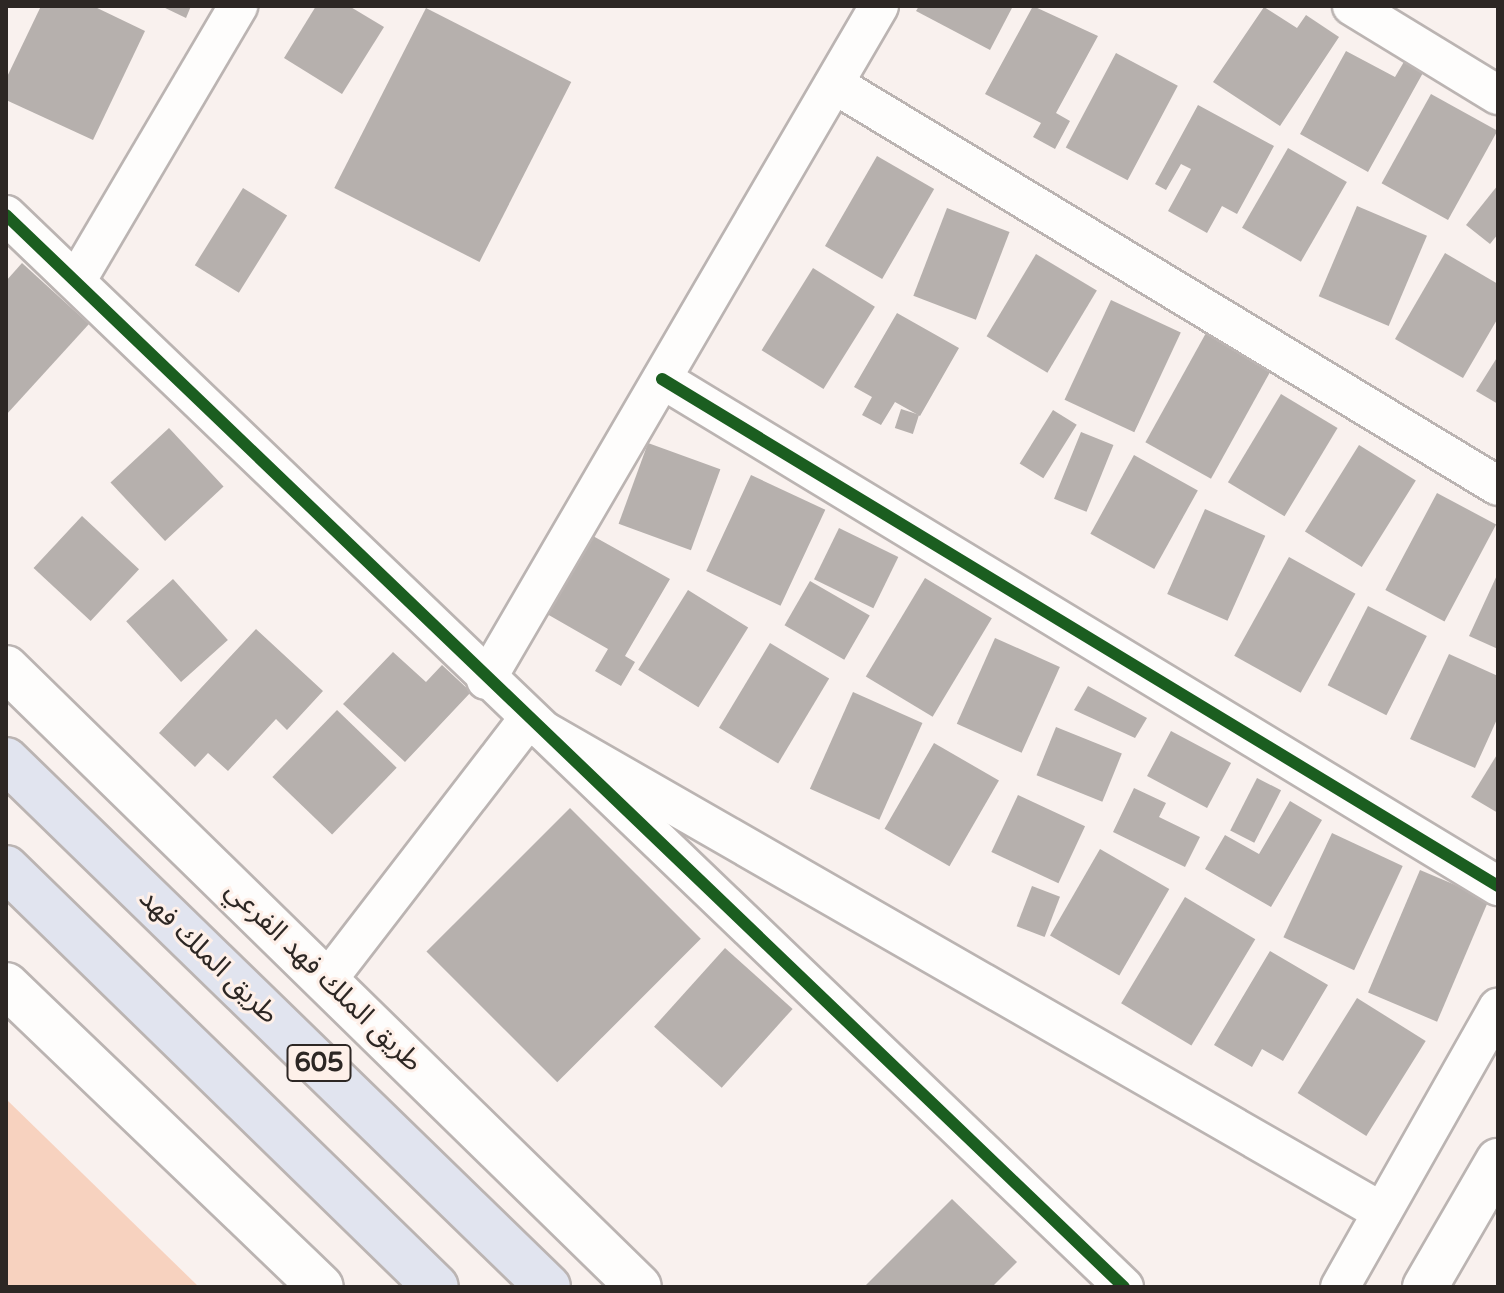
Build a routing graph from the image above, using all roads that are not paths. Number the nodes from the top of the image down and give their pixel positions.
1 (238, 6) edge
2 (879, 6) edge
3 (1352, 6) edge
4 (834, 84) junction
5 (1498, 95) edge
6 (6, 215) edge
7 (78, 278) junction
8 (662, 379) junction
9 (1498, 486) edge
10 (6, 668) edge
11 (486, 680) junction
12 (527, 721) junction
13 (6, 760) edge
14 (6, 868) edge
15 (1498, 886) edge
16 (328, 979) junction
17 (6, 985) edge
18 (1498, 1008) edge
19 (1498, 1161) edge
20 (1382, 1212) junction
21 (321, 1287) edge
22 (436, 1287) edge
23 (548, 1287) edge
24 (639, 1287) edge
25 (1124, 1287) edge
26 (1340, 1287) edge
27 (1425, 1287) edge

1 - 7 street
2 - 4 street
3 - 5 street
4 - 8 street
4 - 9 street
6 - 7 street
7 - 11 street
8 - 11 street
8 - 15 street
10 - 16 main road, طريق الملك فهد الفرعي
11 - 12 street
12 - 16 street
12 - 20 street
12 - 25 street
13 - 23 highway, طريق الملك فهد / 605
14 - 22 highway, 605
16 - 24 main road, طريق الملك فهد الفرعي
17 - 21 main road
18 - 20 street
19 - 27 main road
20 - 26 street

